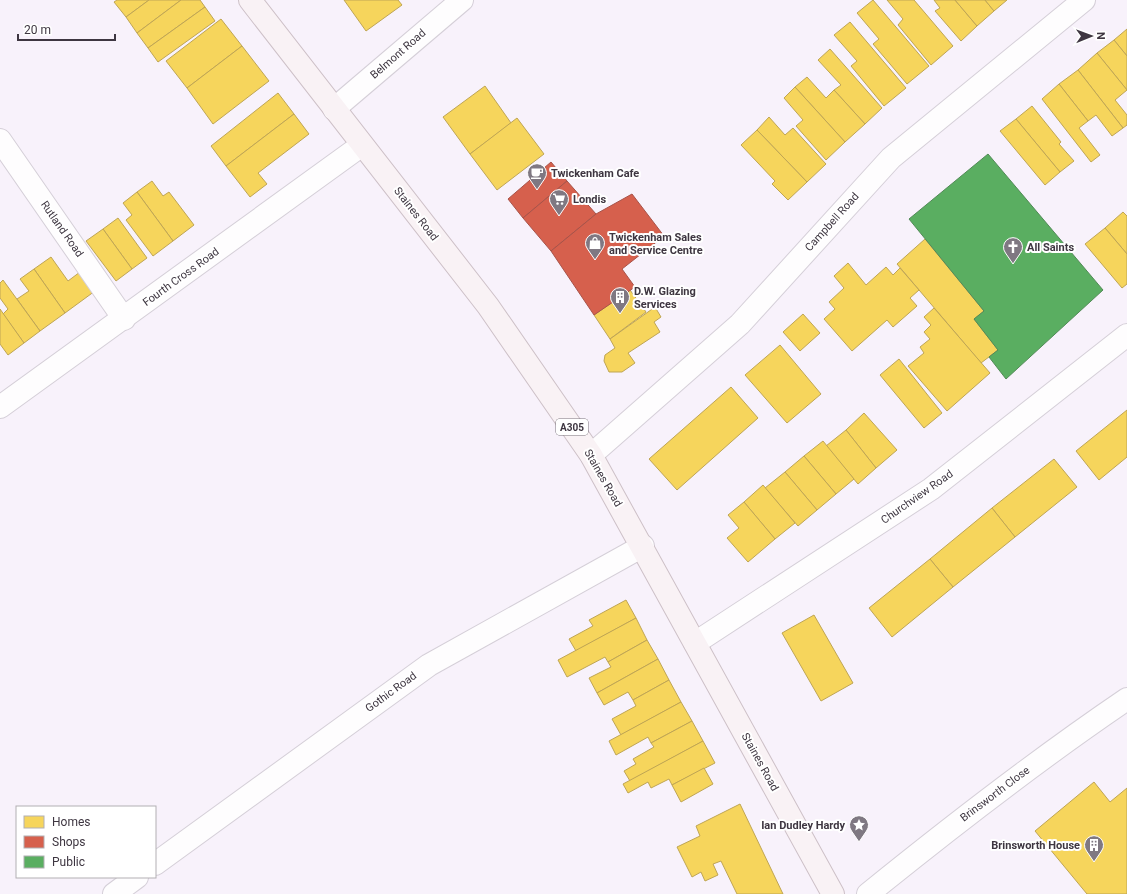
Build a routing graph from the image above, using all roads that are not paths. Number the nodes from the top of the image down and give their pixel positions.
1 (250, 0) edge
2 (462, 0) edge
3 (1084, 0) edge
4 (334, 109) junction
5 (0, 140) edge
6 (362, 145) junction
7 (124, 319) junction
8 (1127, 335) edge
9 (0, 407) edge
10 (591, 455) junction
11 (642, 546) junction
12 (695, 643) junction
13 (1127, 699) edge
14 (156, 863) edge
15 (137, 878) edge
16 (114, 894) edge
17 (833, 894) edge
18 (868, 894) edge

1 - 4 main road, Staines Road / A305
2 - 4 street, Belmont Road
3 - 10 street, Campbell Road
4 - 6 main road, Staines Road / A305
5 - 7 street, Rutland Road
6 - 7 street, Fourth Cross Road
6 - 10 main road, Staines Road / A305
7 - 9 street, Fourth Cross Road
8 - 12 street, Churchview Road
10 - 11 main road, Staines Road / A305
11 - 12 main road, Staines Road / A305
11 - 14 street, Gothic Road
12 - 17 main road, Staines Road / A305
13 - 18 street, Brinsworth Close
15 - 16 street

